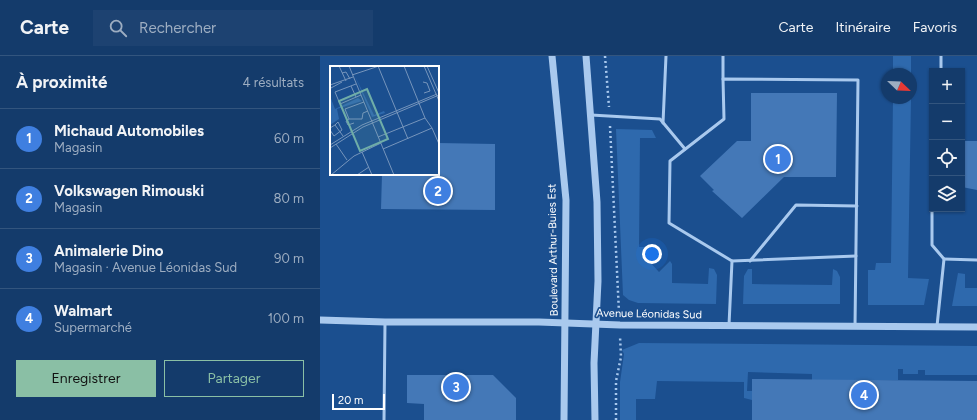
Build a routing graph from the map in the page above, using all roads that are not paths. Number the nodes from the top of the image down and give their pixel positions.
1 (552, 56) edge
2 (586, 56) edge
3 (666, 56) edge
4 (723, 56) edge
5 (941, 56) edge
6 (941, 68) edge
7 (724, 79) junction
8 (591, 115) junction
9 (663, 123) junction
10 (685, 149) junction
11 (857, 206) junction
12 (932, 212) edge
13 (856, 256) junction
14 (944, 259) junction
15 (977, 260) edge
16 (732, 261) junction
17 (750, 261) junction
18 (320, 320) edge
19 (385, 322) junction
20 (565, 323) junction
21 (596, 325) junction
22 (729, 326) junction
23 (855, 327) junction
24 (937, 327) junction
25 (977, 327) edge
26 (384, 420) edge
27 (564, 420) edge
28 (595, 420) edge

1 - 20 street, Boulevard Arthur-Buies Est
2 - 8 street
3 - 9 lane
4 - 7 lane
5 - 6 lane
7 - 10 lane
7 - 11 lane
8 - 9 lane
8 - 21 street
9 - 10 lane
10 - 16 lane
11 - 13 lane
11 - 17 lane
12 - 14 lane
13 - 17 lane
13 - 23 lane
14 - 15 lane
14 - 24 lane
16 - 17 lane
16 - 22 lane
18 - 19 street, Avenue Léonidas Sud
19 - 20 street, Avenue Léonidas Sud
19 - 26 lane
20 - 21 street, Avenue Léonidas Sud
20 - 27 street, Boulevard Arthur-Buies Est
21 - 22 street, Avenue Léonidas Sud
21 - 28 street
22 - 23 street, Avenue Léonidas Sud
23 - 24 street, Avenue Léonidas Sud
24 - 25 street, Avenue Léonidas Sud

